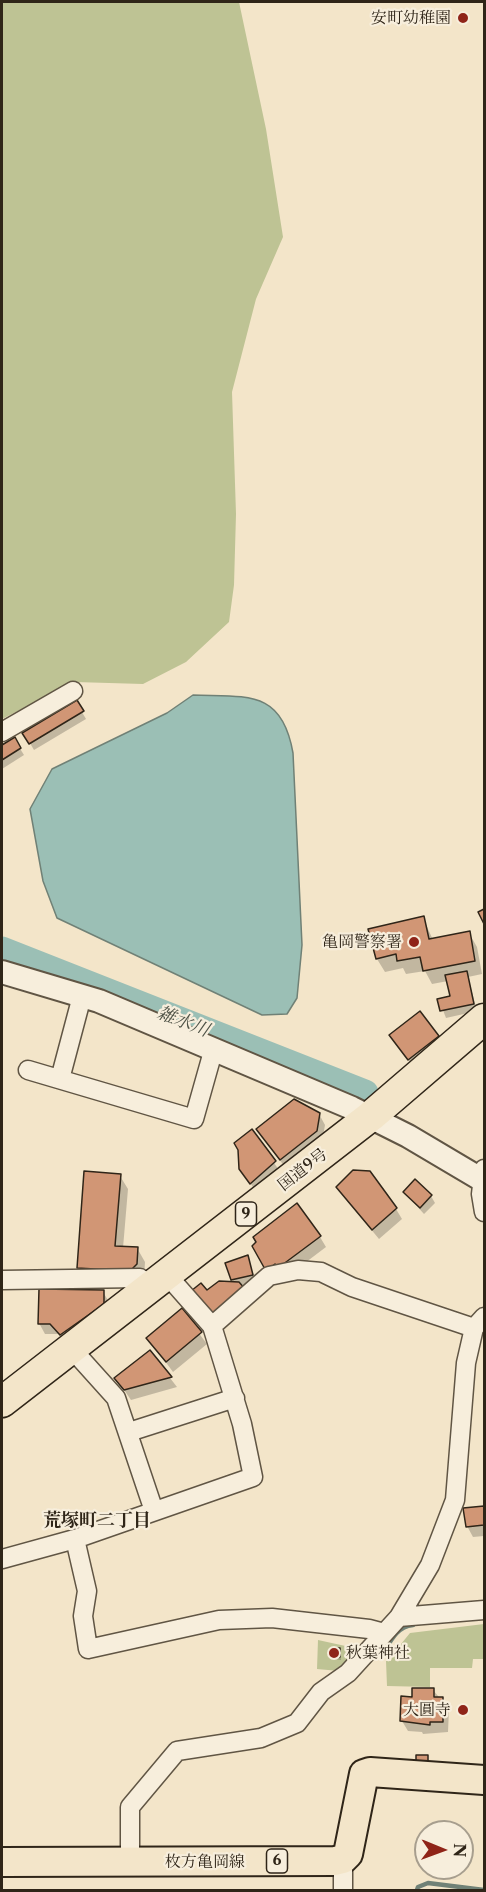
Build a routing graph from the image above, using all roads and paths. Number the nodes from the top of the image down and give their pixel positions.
1 (74, 691) dead end
2 (2, 732) edge
3 (2, 972) edge
4 (82, 996) junction
5 (484, 1018) edge
6 (214, 1048) junction
7 (28, 1070) dead end
8 (60, 1079) junction
9 (371, 1116) junction
10 (484, 1176) edge
11 (484, 1212) edge
12 (2, 1280) edge
13 (159, 1281) junction
14 (479, 1323) edge
15 (212, 1326) junction
16 (71, 1348) junction
17 (234, 1398) junction
18 (2, 1402) edge
19 (129, 1432) junction
20 (154, 1511) junction
21 (75, 1539) junction
22 (2, 1559) edge
23 (484, 1610) edge
24 (399, 1617) junction
25 (384, 1633) junction
26 (484, 1780) edge
27 (343, 1859) junction
28 (2, 1862) edge
29 (130, 1862) junction
30 (343, 1890) edge

1 - 2 street
3 - 4 street
4 - 6 street
4 - 8 street
5 - 9 highway, 国道9号 / 9
6 - 8 street
6 - 9 street
7 - 8 street
9 - 10 street
9 - 13 highway, 国道9号 / 9
10 - 11 street
12 - 13 street
13 - 15 street
13 - 16 highway, 国道9号 / 9
14 - 15 street
14 - 24 street
15 - 17 street
16 - 18 highway, 国道9号 / 9
16 - 19 street
17 - 19 street
17 - 20 street
19 - 20 street
20 - 21 street
21 - 22 street
21 - 25 street
23 - 24 street
24 - 25 street
25 - 29 street
26 - 27 main road
27 - 29 main road, 枚方亀岡線 / 6
27 - 30 street
28 - 29 main road, 枚方亀岡線 / 6

